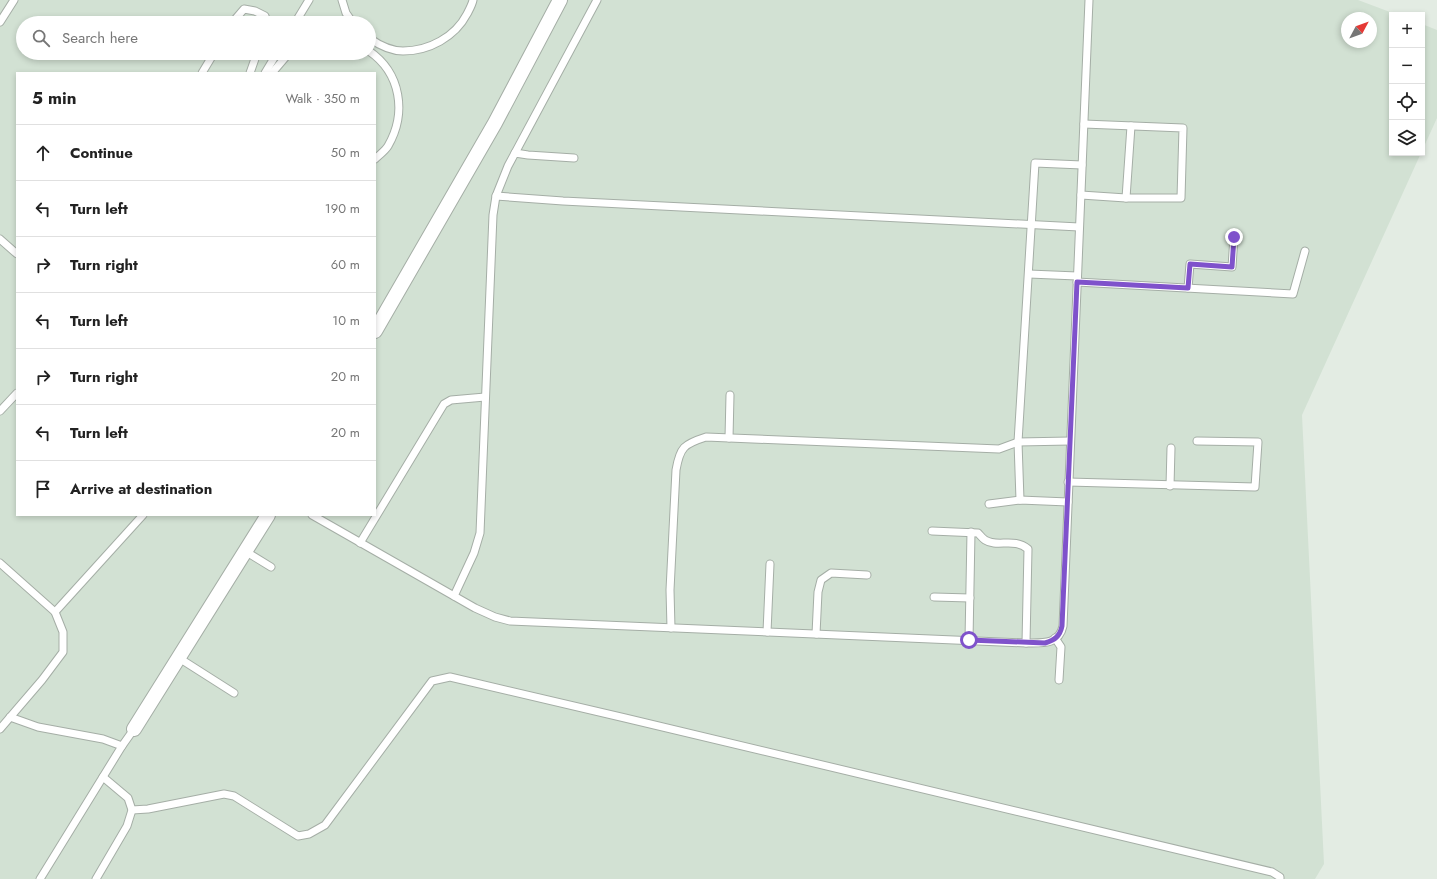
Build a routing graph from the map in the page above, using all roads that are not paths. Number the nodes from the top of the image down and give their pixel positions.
1 (14, 0) edge
2 (309, 0) edge
3 (342, 0) edge
4 (473, 0) edge
5 (560, 0) edge
6 (598, 0) edge
7 (1089, 0) edge
8 (238, 16) edge
9 (265, 16) edge
10 (299, 16) edge
11 (348, 16) edge
12 (0, 22) edge
13 (376, 42) edge
14 (380, 45) junction
15 (376, 47) edge
16 (376, 57) edge
17 (210, 60) edge
18 (255, 60) edge
19 (274, 60) edge
20 (282, 60) edge
21 (270, 71) edge
22 (203, 72) edge
23 (250, 72) edge
24 (1084, 124) junction
25 (1131, 126) junction
26 (515, 153) junction
27 (376, 158) edge
28 (574, 158) dead end
29 (1082, 165) junction
30 (496, 196) junction
31 (1081, 196) junction
32 (1126, 198) junction
33 (1032, 224) junction
34 (1079, 227) junction
35 (1234, 237) dead end
36 (0, 239) edge
37 (1305, 252) dead end
38 (16, 253) edge
39 (1029, 274) junction
40 (1077, 279) junction
41 (1188, 288) junction
42 (376, 329) edge
43 (16, 394) edge
44 (730, 396) dead end
45 (485, 397) junction
46 (0, 411) edge
47 (729, 438) junction
48 (1070, 441) junction
49 (1197, 441) dead end
50 (1018, 442) junction
51 (1172, 448) dead end
52 (1068, 482) junction
53 (1170, 486) junction
54 (1020, 500) junction
55 (1068, 502) junction
56 (989, 504) dead end
57 (142, 516) edge
58 (267, 516) edge
59 (314, 516) edge
60 (932, 531) dead end
61 (971, 532) junction
62 (360, 543) junction
63 (245, 551) junction
64 (0, 563) edge
65 (770, 564) dead end
66 (271, 567) dead end
67 (867, 575) dead end
68 (454, 596) junction
69 (934, 597) dead end
70 (970, 598) junction
71 (55, 612) junction
72 (671, 628) junction
73 (767, 632) junction
74 (816, 634) junction
75 (1055, 638) junction
76 (969, 640) junction
77 (1026, 643) junction
78 (179, 658) junction
79 (1060, 680) dead end
80 (234, 693) dead end
81 (10, 717) junction
82 (0, 729) edge
83 (134, 729) joint
84 (122, 746) junction
85 (103, 778) junction
86 (132, 810) junction
87 (40, 879) edge
88 (96, 879) edge
89 (1280, 879) edge

1 - 12 lane
2 - 10 lane
3 - 11 lane
4 - 14 lane
5 - 42 street
6 - 26 lane
7 - 24 lane
8 - 9 lane
13 - 14 lane
14 - 15 lane
16 - 27 lane
17 - 22 lane
18 - 23 lane
19 - 21 lane
20 - 21 lane
24 - 25 lane
24 - 29 lane
25 - 32 lane
25 - 32 lane
26 - 28 lane
26 - 30 lane
29 - 31 lane
29 - 33 lane
30 - 33 lane
30 - 45 lane
31 - 32 lane
31 - 34 lane
33 - 34 lane
33 - 39 lane
34 - 40 lane
35 - 41 lane
36 - 38 lane
37 - 41 lane
39 - 40 lane
39 - 50 lane
40 - 41 lane
40 - 48 lane
43 - 46 lane
44 - 47 lane
45 - 62 lane
45 - 68 lane
47 - 50 lane
47 - 72 lane
48 - 50 lane
48 - 52 lane
49 - 53 lane
50 - 54 lane
51 - 53 lane
52 - 53 lane
52 - 55 lane
54 - 55 lane
54 - 56 lane
55 - 75 lane
57 - 71 lane
58 - 63 street
59 - 62 lane
60 - 61 lane
61 - 70 lane
61 - 77 lane
62 - 68 lane
63 - 66 lane
63 - 78 street
64 - 71 lane
65 - 73 lane
67 - 74 lane
68 - 72 lane
69 - 70 lane
70 - 76 lane
71 - 81 lane
72 - 73 lane
73 - 74 lane
74 - 76 lane
75 - 77 lane
75 - 79 lane
76 - 77 lane
78 - 80 lane
78 - 83 street
81 - 82 lane
81 - 84 lane
83 - 84 lane
84 - 85 lane
85 - 86 lane
85 - 87 lane
86 - 88 lane
86 - 89 lane

